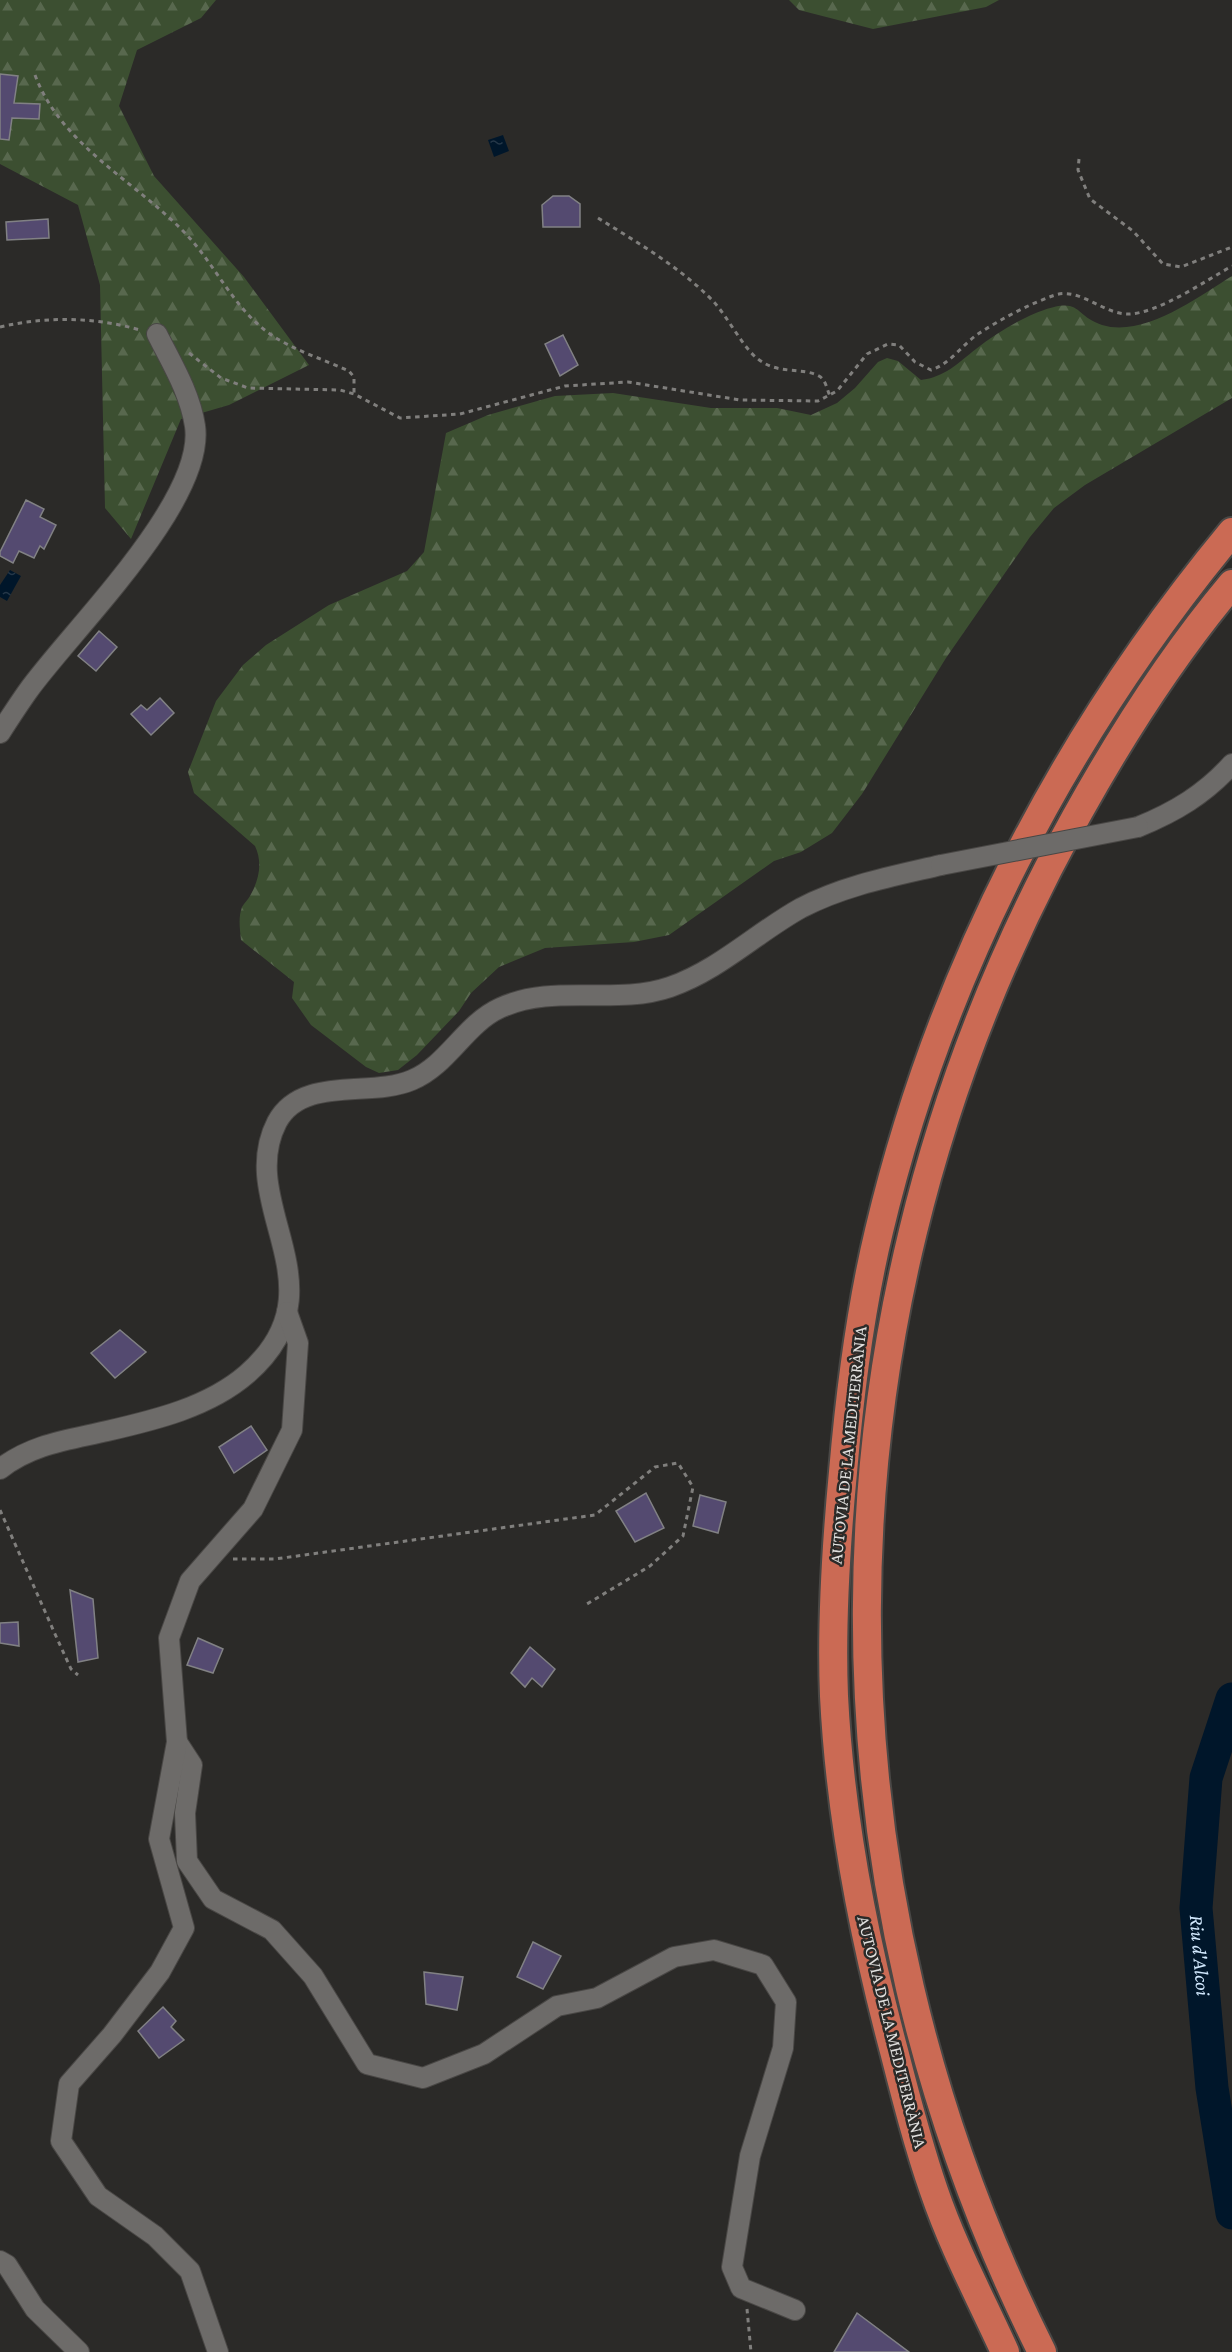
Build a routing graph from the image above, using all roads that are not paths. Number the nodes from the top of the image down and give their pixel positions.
1 (157, 334) road end
2 (1232, 532) edge
3 (1232, 584) edge
4 (0, 733) edge
5 (1232, 764) edge
6 (287, 1312) junction
7 (0, 1469) edge
8 (177, 1742) junction
9 (0, 2261) edge
10 (795, 2310) dead end
11 (79, 2352) edge
12 (218, 2352) edge
13 (1005, 2352) edge
14 (1042, 2352) edge

1 - 4 street
2 - 13 highway, AUTOVIA DE LA MEDITERRÀNIA
3 - 14 highway, AUTOVIA DE LA MEDITERRÀNIA
5 - 6 street, bridge
6 - 7 street
6 - 8 street
8 - 10 street
8 - 12 street
9 - 11 street

